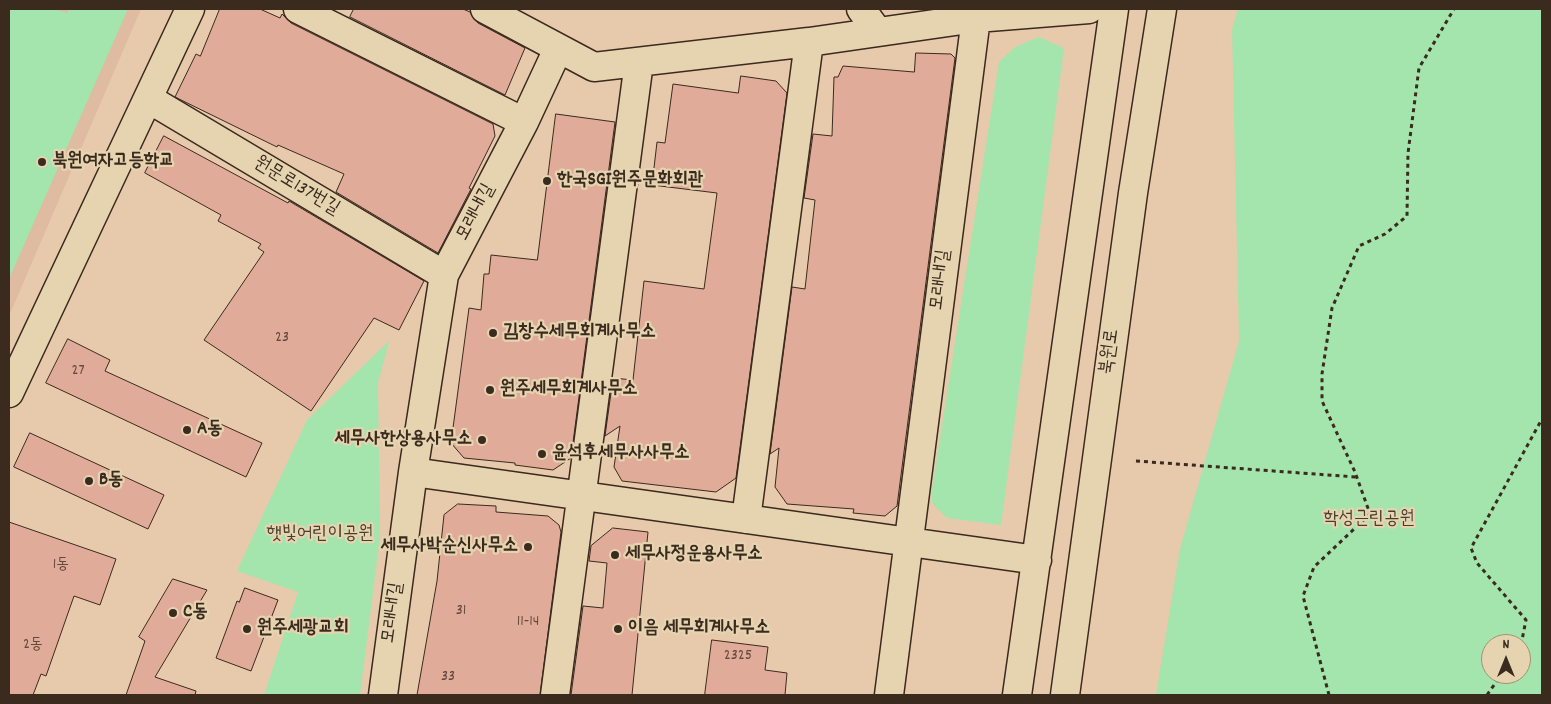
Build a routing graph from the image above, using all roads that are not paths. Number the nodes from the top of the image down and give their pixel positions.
1 (190, 9) edge
2 (298, 9) edge
3 (485, 9) edge
4 (861, 9) edge
5 (1089, 9) edge
6 (1114, 9) edge
7 (1162, 9) edge
8 (976, 13) edge
9 (878, 32) junction
10 (809, 42) junction
11 (558, 49) junction
12 (639, 62) junction
13 (148, 99) junction
14 (524, 122) junction
15 (444, 274) junction
16 (9, 393) edge
17 (413, 472) junction
18 (581, 496) junction
19 (746, 519) junction
20 (908, 542) junction
21 (1037, 560) junction
22 (383, 695) edge
23 (555, 695) edge
24 (889, 695) edge
25 (1018, 695) edge
26 (1065, 695) edge

1 - 13 street
2 - 14 street
3 - 11 street
4 - 9 street
5 - 8 street
6 - 21 street
7 - 26 street, 북원로
8 - 9 street
8 - 20 street, 모래내길
9 - 10 street
10 - 12 street
10 - 19 street
11 - 12 street
11 - 14 street, 모래내길
12 - 18 street
13 - 15 street, 원문로137번길
13 - 16 street
14 - 15 street, 모래내길
15 - 17 street, 모래내길
17 - 18 street
17 - 22 street, 모래내길
18 - 19 street
18 - 23 street
19 - 20 street
20 - 21 street
20 - 24 street, 모래내길
21 - 25 street

